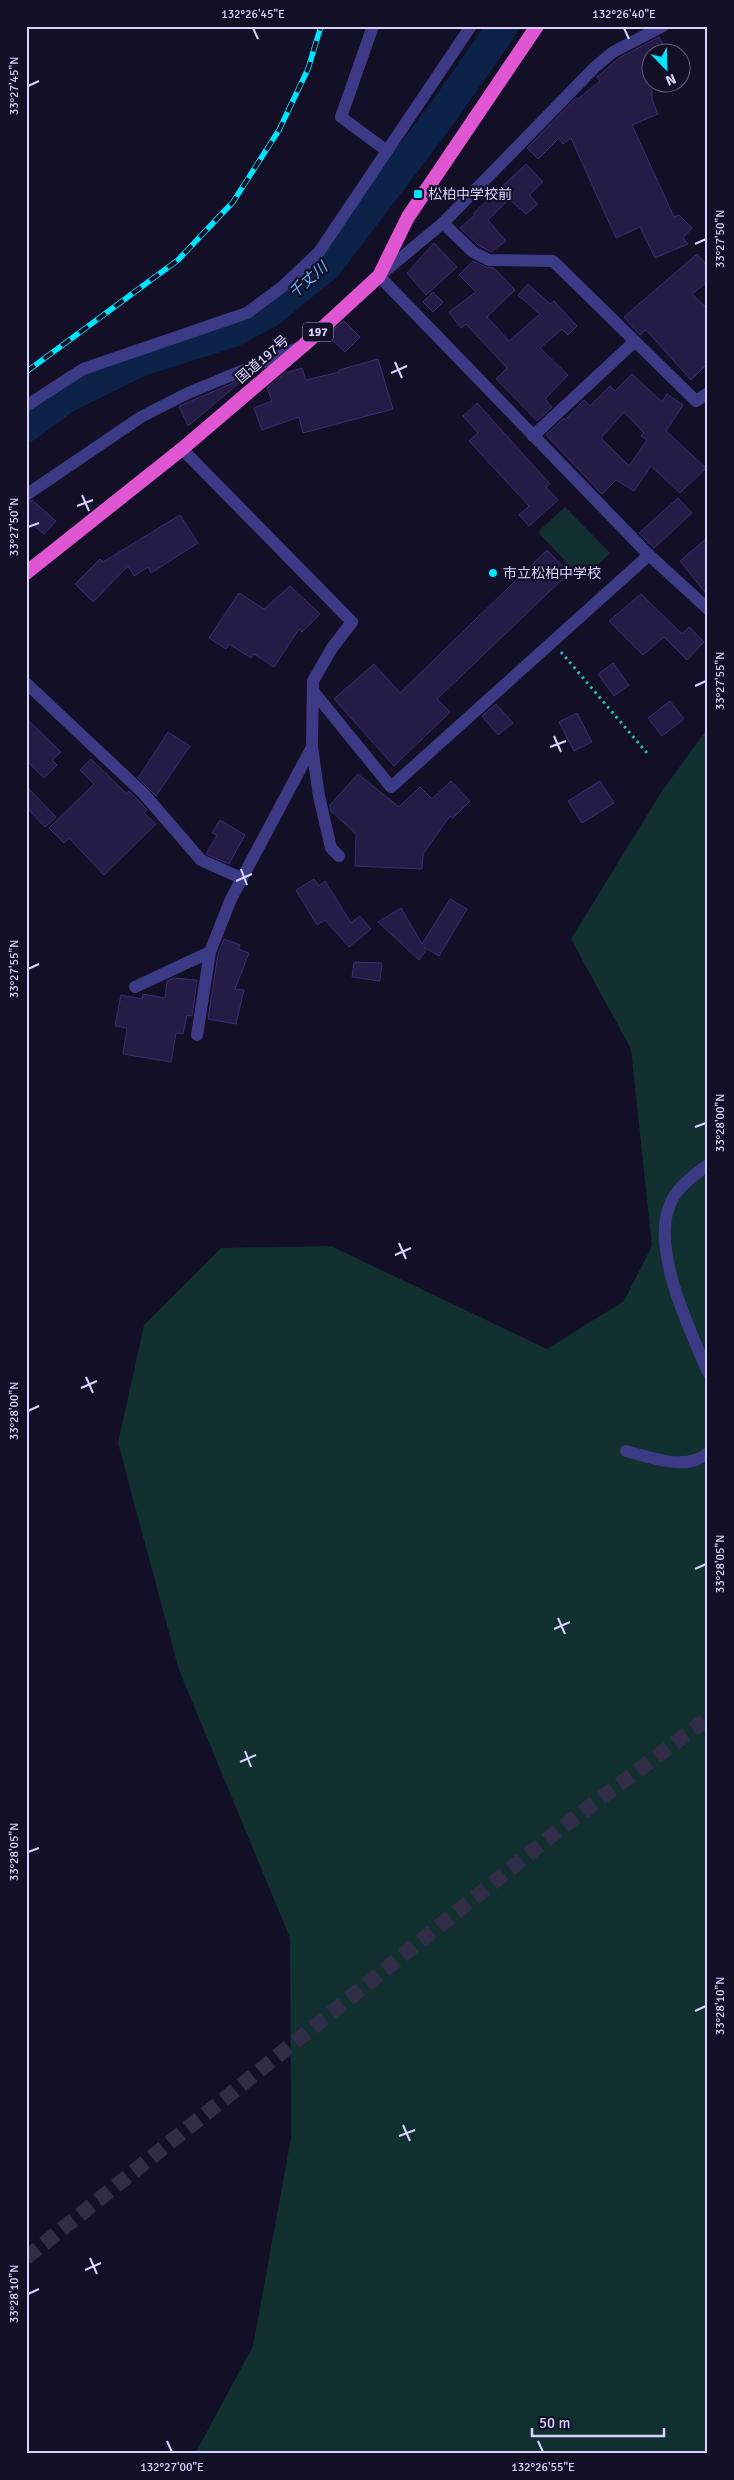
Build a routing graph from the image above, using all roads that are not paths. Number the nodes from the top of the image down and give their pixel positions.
1 (373, 26) edge
2 (471, 26) edge
3 (537, 26) edge
4 (663, 26) edge
5 (387, 150) junction
6 (443, 223) junction
7 (379, 276) junction
8 (634, 342) junction
9 (304, 345) junction
10 (708, 393) edge
11 (26, 406) edge
12 (533, 436) junction
13 (182, 449) junction
14 (26, 495) edge
15 (648, 556) junction
16 (26, 573) edge
17 (708, 609) edge
18 (26, 683) edge
19 (313, 691) junction
20 (312, 748) junction
21 (339, 856) dead end
22 (241, 878) junction
23 (210, 952) junction
24 (135, 987) dead end
25 (197, 1035) dead end
26 (708, 1165) edge
27 (708, 1372) edge
28 (626, 1451) dead end
29 (708, 1453) edge

1 - 5 street
2 - 5 street
3 - 7 highway, 国道197号 / 197
4 - 6 street
5 - 11 street
6 - 7 street
6 - 8 street
7 - 9 highway, 国道197号 / 197
7 - 12 street
8 - 10 street
8 - 12 street
9 - 13 highway, 国道197号 / 197
9 - 14 street
12 - 15 street
13 - 16 highway, 国道197号 / 197
13 - 19 street
15 - 17 street
15 - 19 street
18 - 22 street
19 - 20 street
20 - 21 street
20 - 22 street
22 - 23 street
23 - 24 street
23 - 25 street
26 - 27 street
28 - 29 street

